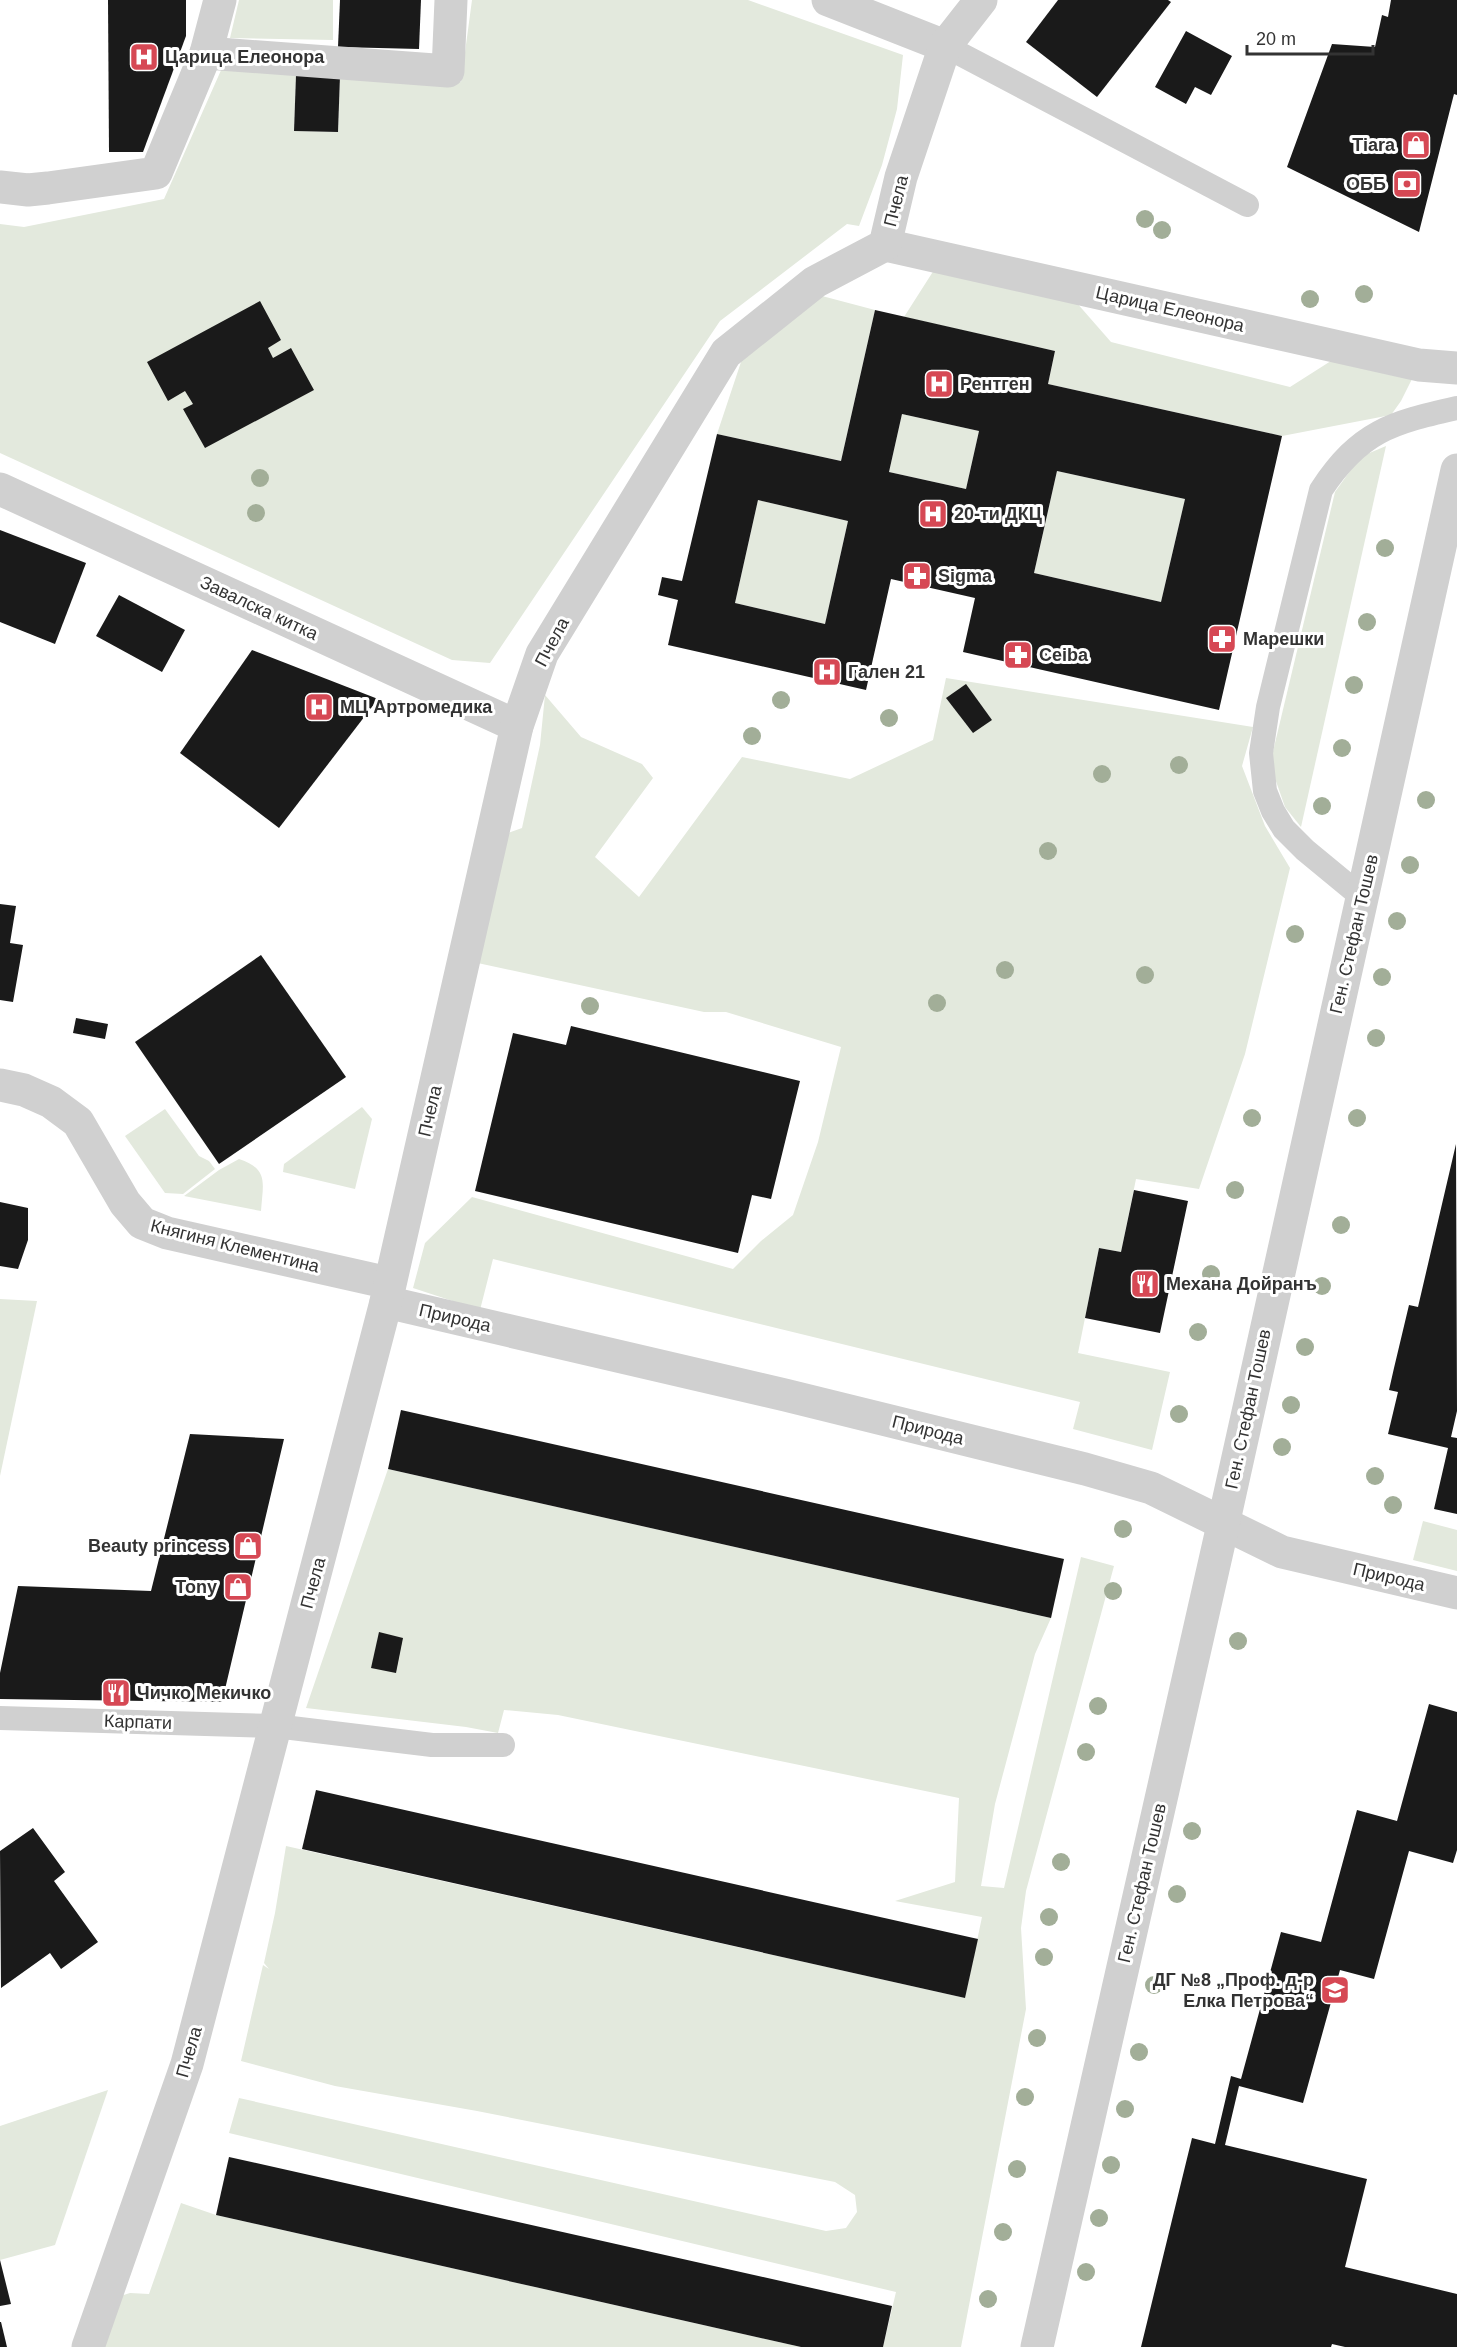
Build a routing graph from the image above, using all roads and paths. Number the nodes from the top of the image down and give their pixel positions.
1 (220, 0) edge
2 (451, 0) edge
3 (828, 0) edge
4 (981, 0) edge
5 (945, 46) junction
6 (206, 53) junction
7 (0, 186) edge
8 (1247, 205) dead end
9 (885, 244) junction
10 (1457, 368) edge
11 (1457, 408) edge
12 (1457, 470) edge
13 (0, 489) edge
14 (518, 726) junction
15 (1362, 897) junction
16 (0, 1085) edge
17 (388, 1293) junction
18 (1223, 1525) junction
19 (1457, 1593) edge
20 (0, 1718) edge
21 (275, 1726) junction
22 (503, 1745) dead end
23 (88, 2347) edge
24 (1037, 2347) edge

1 - 6 street
2 - 6 street
3 - 5 street
4 - 5 street, Пчела
5 - 8 lane
5 - 9 street, Пчела
6 - 7 street
9 - 10 street, Царица Елеонора
9 - 14 street, Пчела
11 - 15 lane
12 - 15 street, Ген. Стефан Тошев
13 - 14 street, Завалска китка
14 - 17 street, Пчела
15 - 18 street, Ген. Стефан Тошев
16 - 17 street, Княгиня Клементина
17 - 18 street, Природа
17 - 21 street, Пчела
18 - 19 street, Природа
18 - 24 street, Ген. Стефан Тошев
20 - 21 lane, Карпати
21 - 22 lane, Карпати
21 - 23 street, Пчела

